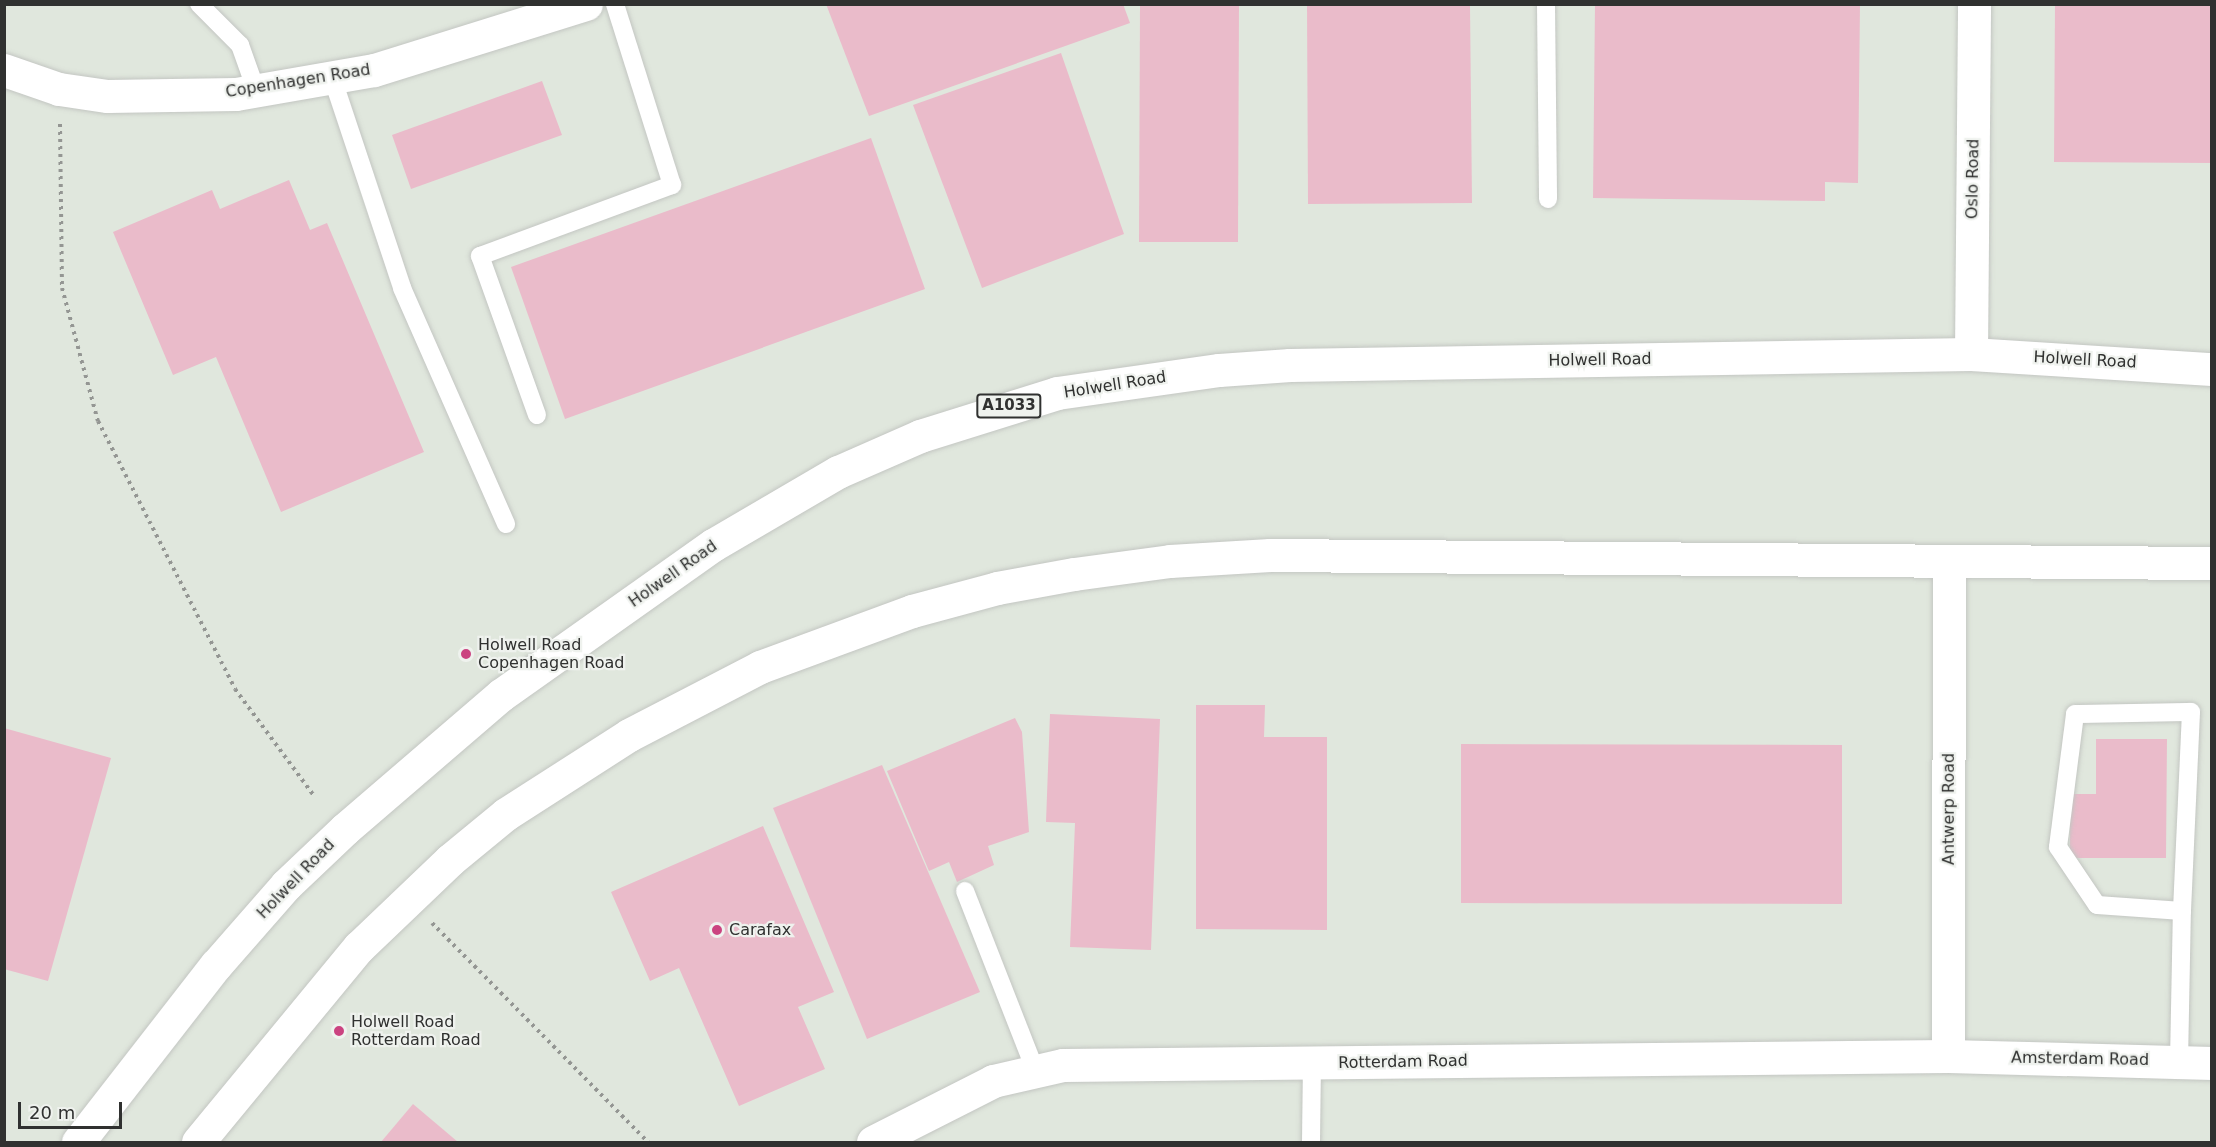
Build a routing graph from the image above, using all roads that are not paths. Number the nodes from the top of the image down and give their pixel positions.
1 (199, 4) edge
2 (586, 4) edge
3 (615, 4) edge
4 (1546, 4) edge
5 (1974, 4) edge
6 (217, 12) edge
7 (4, 70) edge
8 (332, 77) junction
9 (256, 90) junction
10 (1548, 199) dead end
11 (1971, 354) junction
12 (2211, 369) edge
13 (537, 415) dead end
14 (506, 524) dead end
15 (2211, 562) edge
16 (1948, 563) junction
17 (964, 891) dead end
18 (2182, 911) junction
19 (1948, 1056) junction
20 (2179, 1062) junction
21 (1312, 1063) junction
22 (2211, 1064) edge
23 (1036, 1072) junction
24 (78, 1143) edge
25 (198, 1143) edge
26 (873, 1143) edge
27 (1311, 1143) edge

1 - 6 lane
2 - 8 main road, Copenhagen Road
3 - 13 lane
4 - 10 lane
5 - 11 main road, Oslo Road
6 - 9 lane
7 - 9 main road, Copenhagen Road
8 - 9 main road, Copenhagen Road
8 - 14 lane
11 - 12 main road, Holwell Road / A1033
11 - 24 main road, Holwell Road / A1033
15 - 16 main road
16 - 19 main road, Antwerp Road
16 - 25 main road
17 - 23 lane
18 - 18 lane
18 - 20 lane
19 - 20 main road, Amsterdam Road
19 - 21 main road, Rotterdam Road
20 - 22 main road, Amsterdam Road
21 - 23 main road, Rotterdam Road
21 - 27 lane
23 - 26 main road, Rotterdam Road

